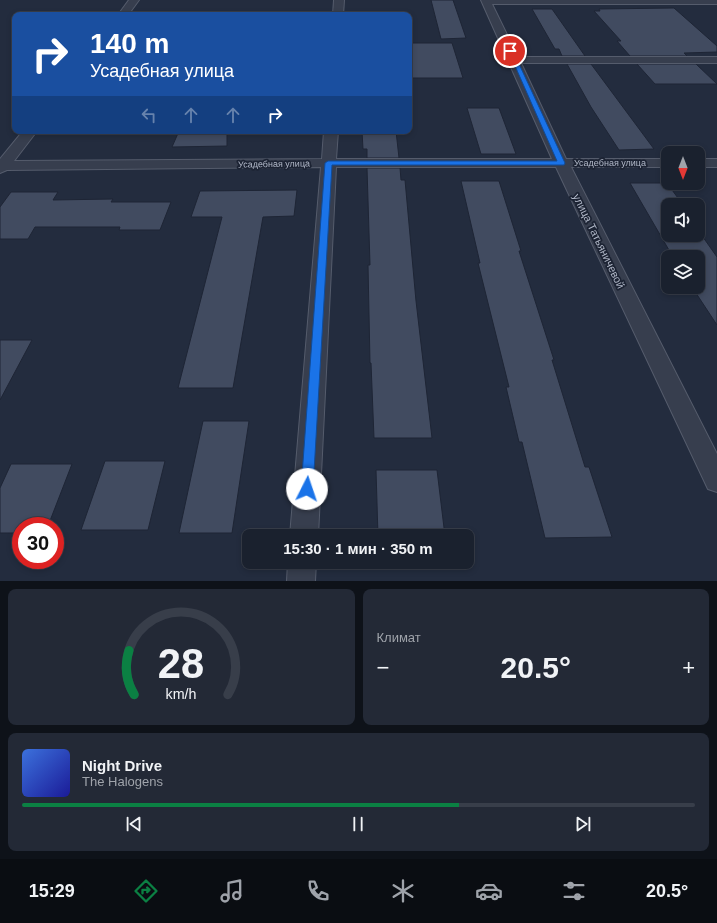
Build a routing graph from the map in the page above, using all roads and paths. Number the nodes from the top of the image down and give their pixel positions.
1 (134, 0) edge
2 (339, 0) edge
3 (486, 1) edge
4 (717, 1) edge
5 (125, 12) edge
6 (338, 12) edge
7 (515, 60) junction
8 (717, 60) edge
9 (28, 134) edge
10 (331, 134) edge
11 (328, 163) junction
12 (561, 163) junction
13 (661, 163) edge
14 (705, 163) edge
15 (717, 163) edge
16 (1, 167) edge
17 (717, 480) edge
18 (304, 529) edge
19 (302, 569) edge
20 (301, 581) edge

1 - 5 street
2 - 6 street
3 - 4 street
3 - 7 street, улица Татьяничевой
7 - 8 street
7 - 12 street, улица Татьяничевой
9 - 16 street
10 - 11 street
11 - 12 street, Усадебная улица
11 - 16 street, Усадебная улица
11 - 18 street
12 - 13 street, Усадебная улица
12 - 17 street, улица Татьяничевой
14 - 15 street
19 - 20 street

